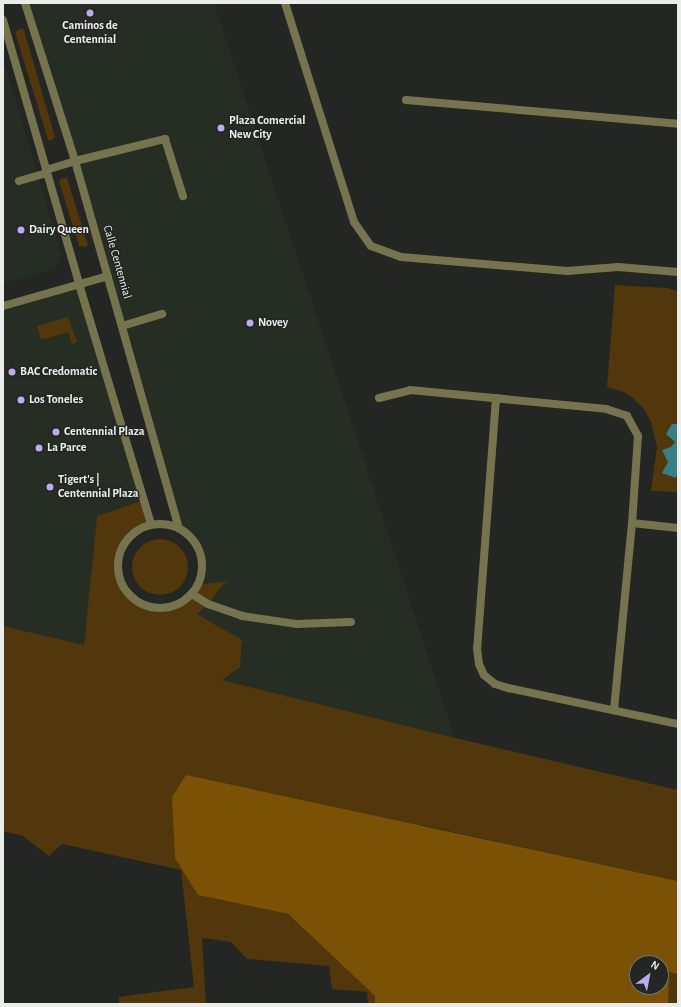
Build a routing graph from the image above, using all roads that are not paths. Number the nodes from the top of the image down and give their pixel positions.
1 (25, 3) edge
2 (285, 3) edge
3 (3, 20) edge
4 (406, 100) dead end
5 (678, 124) edge
6 (75, 161) junction
7 (46, 171) junction
8 (19, 181) dead end
9 (183, 196) dead end
10 (678, 272) edge
11 (108, 276) junction
12 (79, 284) junction
13 (3, 306) edge
14 (162, 314) dead end
15 (122, 326) junction
16 (379, 398) dead end
17 (496, 398) junction
18 (632, 523) junction
19 (151, 524) junction
20 (179, 528) junction
21 (678, 528) edge
22 (192, 594) junction
23 (351, 622) dead end
24 (614, 709) junction
25 (678, 724) edge

1 - 6 street, Calle Centennial
2 - 10 street
3 - 7 street
4 - 5 street
6 - 7 street
6 - 9 street
6 - 11 street, Calle Centennial
7 - 8 street
7 - 12 street
11 - 12 street
11 - 15 street, Calle Centennial
12 - 13 street
12 - 19 street
14 - 15 street
15 - 20 street, Calle Centennial
16 - 17 street
17 - 18 street
17 - 24 street
18 - 21 street
18 - 24 street
19 - 20 street
19 - 22 street
20 - 22 street
22 - 23 street
24 - 25 street

